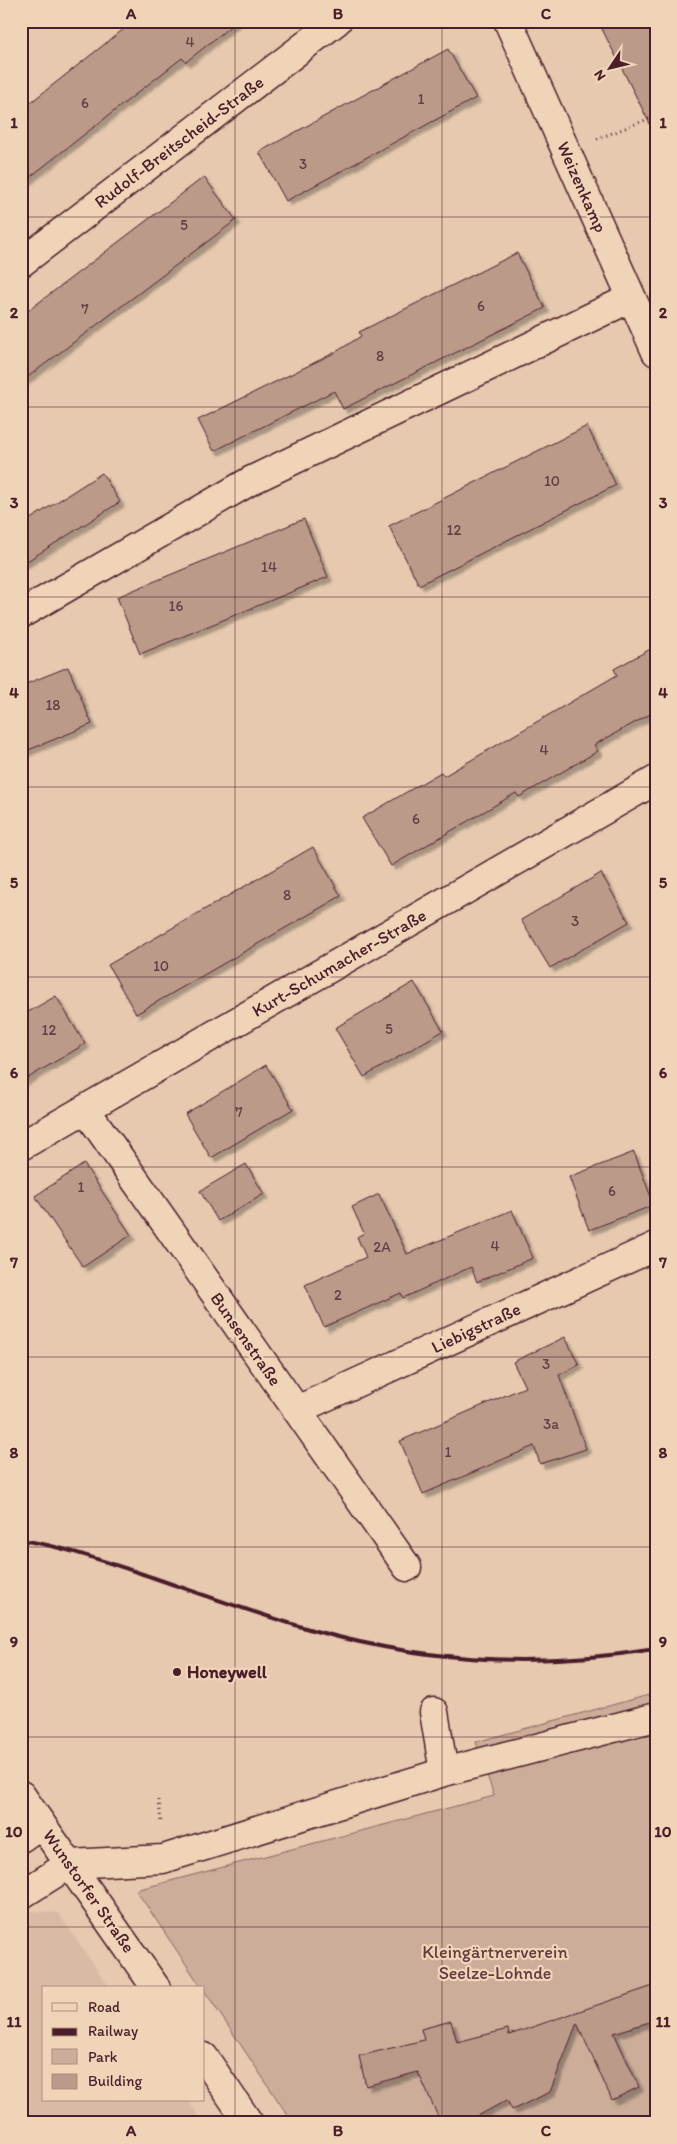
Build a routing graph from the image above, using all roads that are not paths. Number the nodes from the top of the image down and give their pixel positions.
1 (337, 21) edge
2 (508, 21) edge
3 (21, 263) edge
4 (631, 298) junction
5 (656, 352) edge
6 (21, 614) edge
7 (656, 780) edge
8 (86, 1110) junction
9 (21, 1146) edge
10 (656, 1246) edge
11 (297, 1410) junction
12 (407, 1567) dead end
13 (434, 1712) dead end
14 (656, 1717) edge
15 (444, 1772) junction
16 (21, 1795) edge
17 (31, 1831) edge
18 (70, 1864) junction
19 (21, 1895) edge
20 (155, 1986) edge
21 (205, 2058) edge
22 (249, 2123) edge

1 - 3 street, Rudolf-Breitscheid-Straße
2 - 4 street, Weizenkamp
4 - 5 street, Weizenkamp
4 - 6 street
7 - 8 street, Kurt-Schumacher-Straße
8 - 9 street, Kurt-Schumacher-Straße
8 - 11 street, Bunsenstraße
10 - 11 street, Liebigstraße
11 - 12 street, Bunsenstraße
13 - 15 street
14 - 15 street
15 - 18 street
16 - 17 street, Wunstorfer Straße
17 - 18 street, Wunstorfer Straße
18 - 19 street
18 - 20 street, Wunstorfer Straße
21 - 22 street

